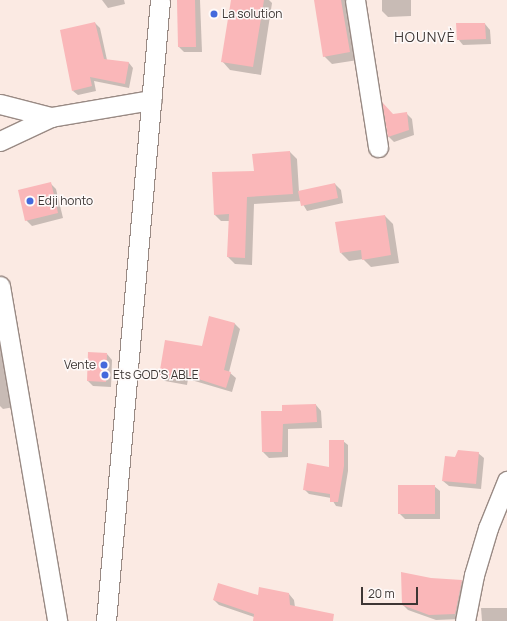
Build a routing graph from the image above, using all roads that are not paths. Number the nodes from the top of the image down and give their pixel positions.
1 (160, 0) edge
2 (355, 0) edge
3 (152, 100) junction
4 (0, 104) edge
5 (51, 117) junction
6 (0, 142) edge
7 (378, 147) dead end
8 (0, 286) edge
9 (507, 481) edge
10 (57, 621) edge
11 (106, 621) edge
12 (465, 621) edge

1 - 3 street
2 - 7 street
3 - 5 street
3 - 11 street
4 - 5 street
5 - 6 street
8 - 10 street
9 - 12 street

